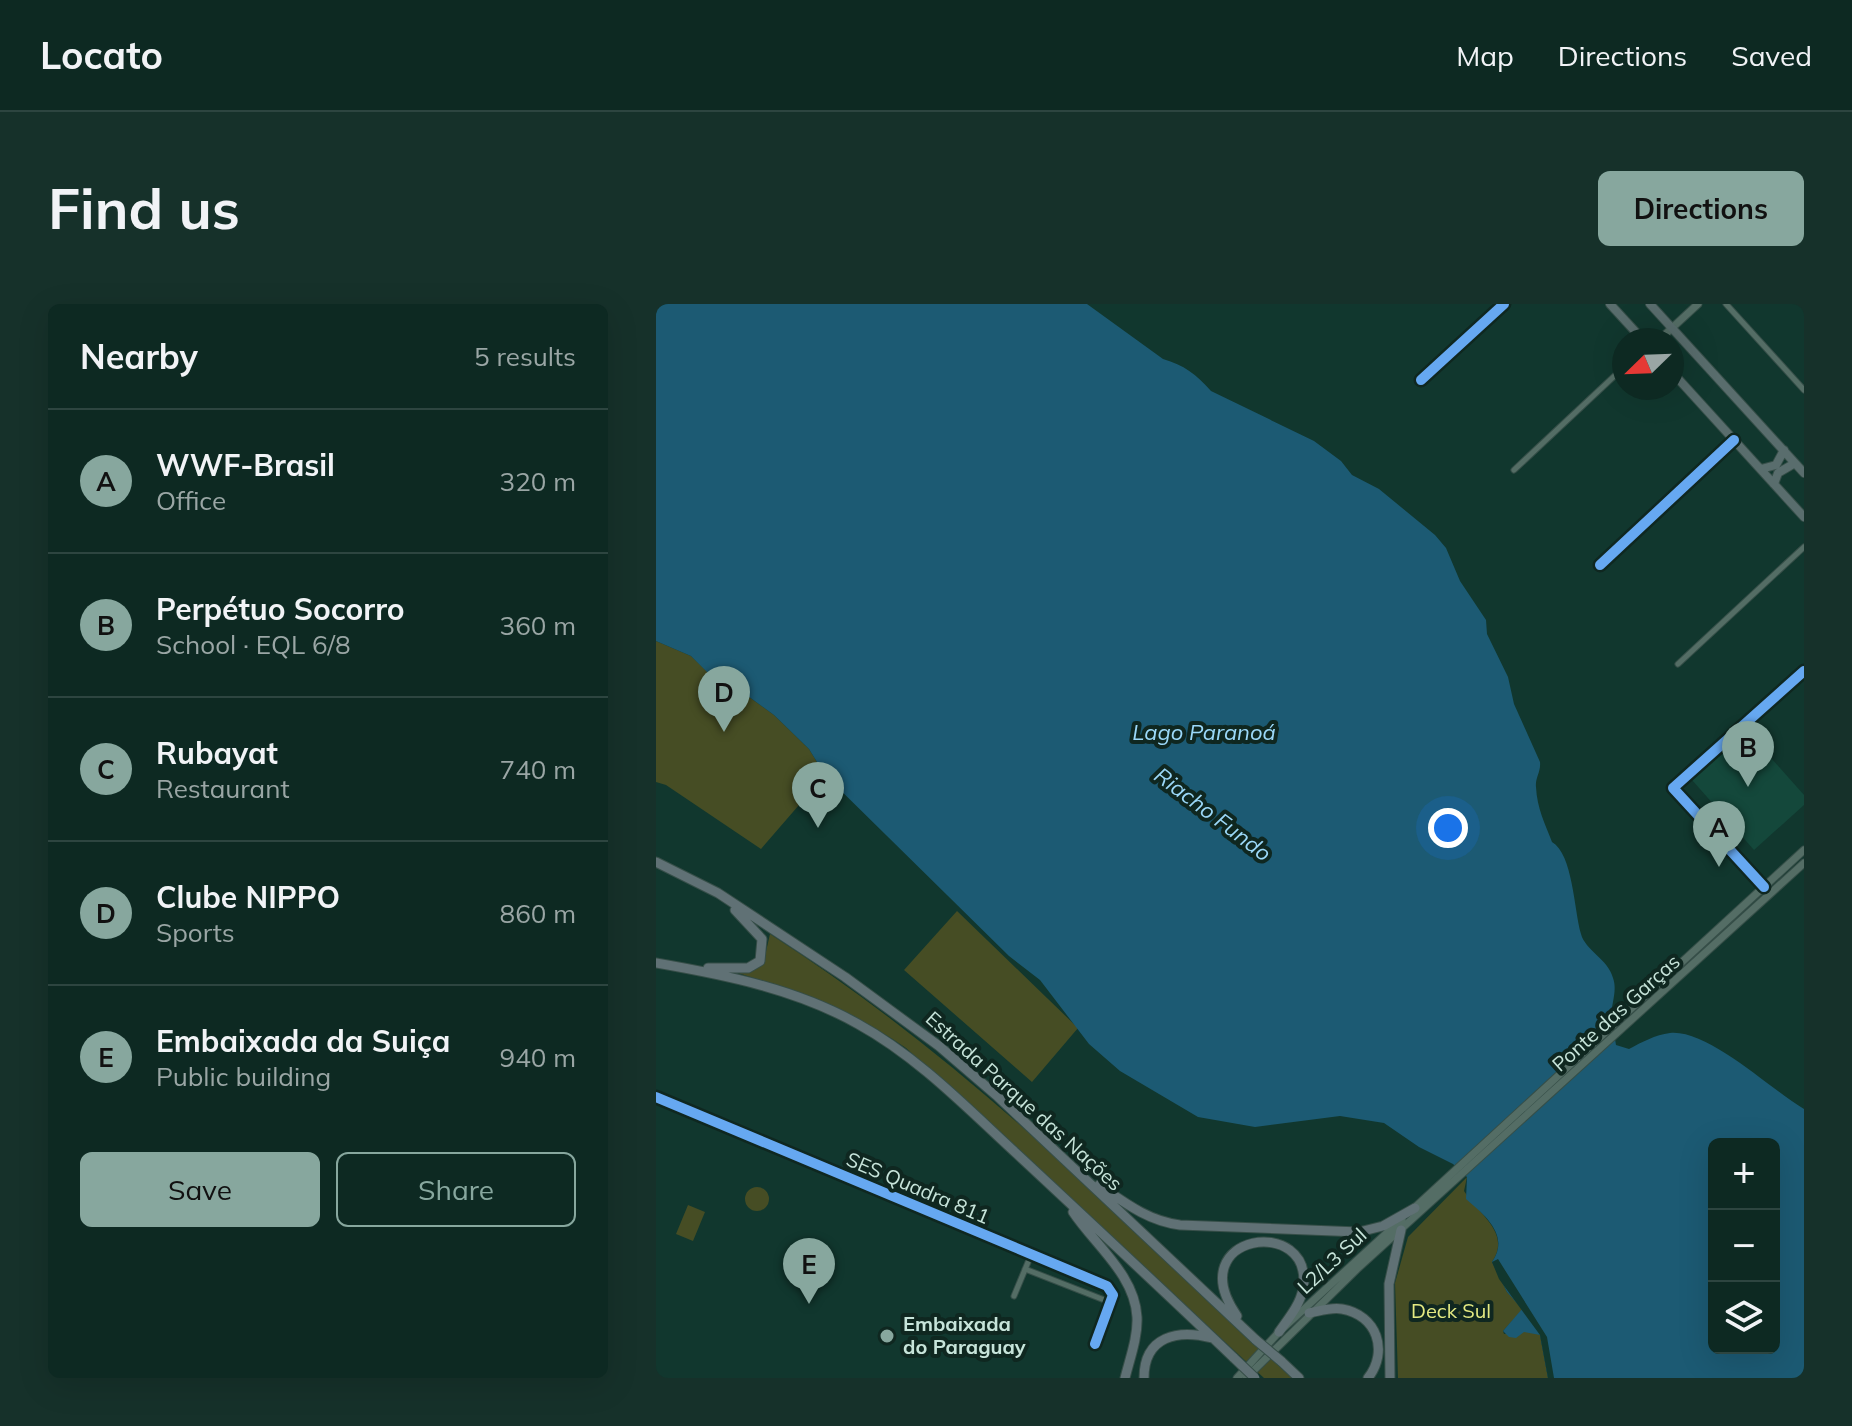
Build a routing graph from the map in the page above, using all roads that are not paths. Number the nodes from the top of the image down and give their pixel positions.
1 (1504, 304) edge
2 (1610, 304) edge
3 (1650, 304) edge
4 (1698, 304) edge
5 (1726, 304) edge
6 (1632, 328) edge
7 (1672, 328) edge
8 (1675, 328) edge
9 (1684, 341) edge
10 (1612, 378) edge
11 (1421, 380) dead end
12 (1684, 385) edge
13 (1804, 390) edge
14 (1734, 440) junction
15 (1784, 450) junction
16 (1795, 463) junction
17 (1761, 469) junction
18 (1514, 470) dead end
19 (1804, 473) edge
20 (1774, 484) junction
21 (1804, 517) edge
22 (1804, 547) edge
23 (1600, 565) dead end
24 (1678, 664) dead end
25 (1804, 671) edge
26 (1804, 850) edge
27 (656, 862) edge
28 (1804, 863) edge
29 (1764, 887) junction
30 (718, 893) junction
31 (656, 963) edge
32 (684, 968) junction
33 (1633, 1015) junction
34 (656, 1097) edge
35 (1071, 1164) junction
36 (1453, 1172) joint
37 (1448, 1187) joint
38 (1065, 1199) junction
39 (1415, 1208) junction
40 (1401, 1230) junction
41 (1031, 1255) junction
42 (1025, 1269) junction
43 (1014, 1296) dead end
44 (1112, 1303) junction
45 (1309, 1313) junction
46 (1279, 1332) junction
47 (1254, 1338) junction
48 (1213, 1339) junction
49 (1095, 1344) dead end
50 (1125, 1378) edge
51 (1144, 1378) edge
52 (1237, 1378) edge
53 (1246, 1378) edge
54 (1255, 1378) edge
55 (1299, 1378) edge
56 (1368, 1378) edge
57 (1390, 1378) edge

1 - 11 street
2 - 6 main road
3 - 7 main road
4 - 8 main road
5 - 13 street
9 - 15 main road
10 - 18 street
12 - 14 main road
14 - 17 main road
14 - 23 street
15 - 16 main road
15 - 17 main road
16 - 19 main road
16 - 20 main road
17 - 20 main road
20 - 21 main road
22 - 24 street
25 - 29 street
26 - 29 main road, Ponte das Garças
27 - 30 highway, Estrada Parque das Nações
28 - 33 main road, Ponte das Garças
29 - 33 main road, Ponte das Garças
30 - 32 highway
30 - 35 highway, Estrada Parque das Nações
31 - 32 highway
32 - 38 highway
33 - 36 main road, Ponte das Garças
33 - 37 main road, Ponte das Garças
34 - 41 street, SES Quadra 811
35 - 39 highway
35 - 47 highway, Estrada Parque das Nações
36 - 39 main road, L2/L3 Sul
37 - 40 main road, L2/L3 Sul
38 - 48 highway
38 - 50 highway
39 - 46 main road, L2/L3 Sul
40 - 45 main road, L2/L3 Sul
40 - 57 highway
41 - 42 street
41 - 44 street, SES Quadra 811
42 - 43 street
42 - 44 street
44 - 49 street
45 - 53 main road, L2/L3 Sul
45 - 56 highway
46 - 47 highway
46 - 52 main road, L2/L3 Sul
47 - 55 highway, Estrada Parque das Nações, bridge
48 - 51 highway
48 - 54 highway, bridge

